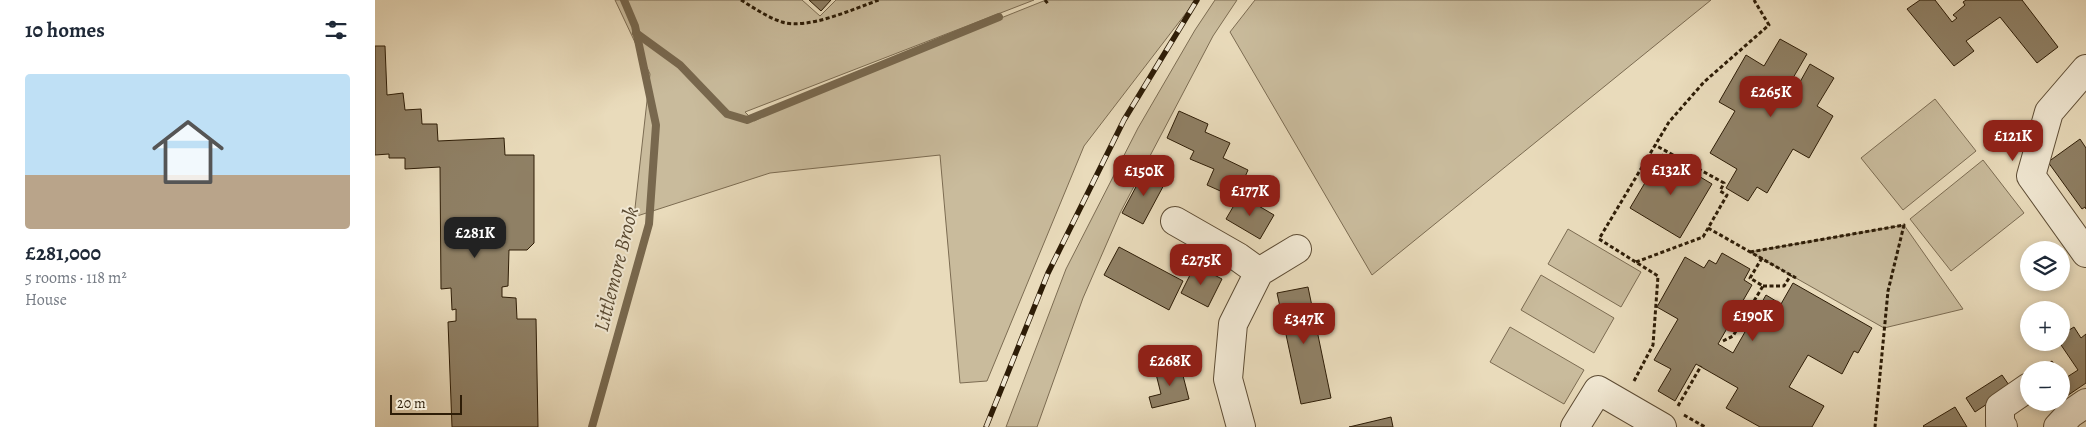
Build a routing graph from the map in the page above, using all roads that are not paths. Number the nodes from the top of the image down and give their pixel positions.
1 (2086, 69) edge
2 (1175, 222) dead end
3 (1297, 249) dead end
4 (2086, 254) edge
5 (1259, 272) junction
6 (2020, 393) edge
7 (2086, 404) edge
8 (1674, 417) edge
9 (2001, 425) edge
10 (1241, 427) edge
11 (1575, 427) edge
12 (2058, 427) edge

1 - 4 street
2 - 5 street
3 - 5 street
5 - 10 street
6 - 9 street
7 - 12 street
8 - 11 street

